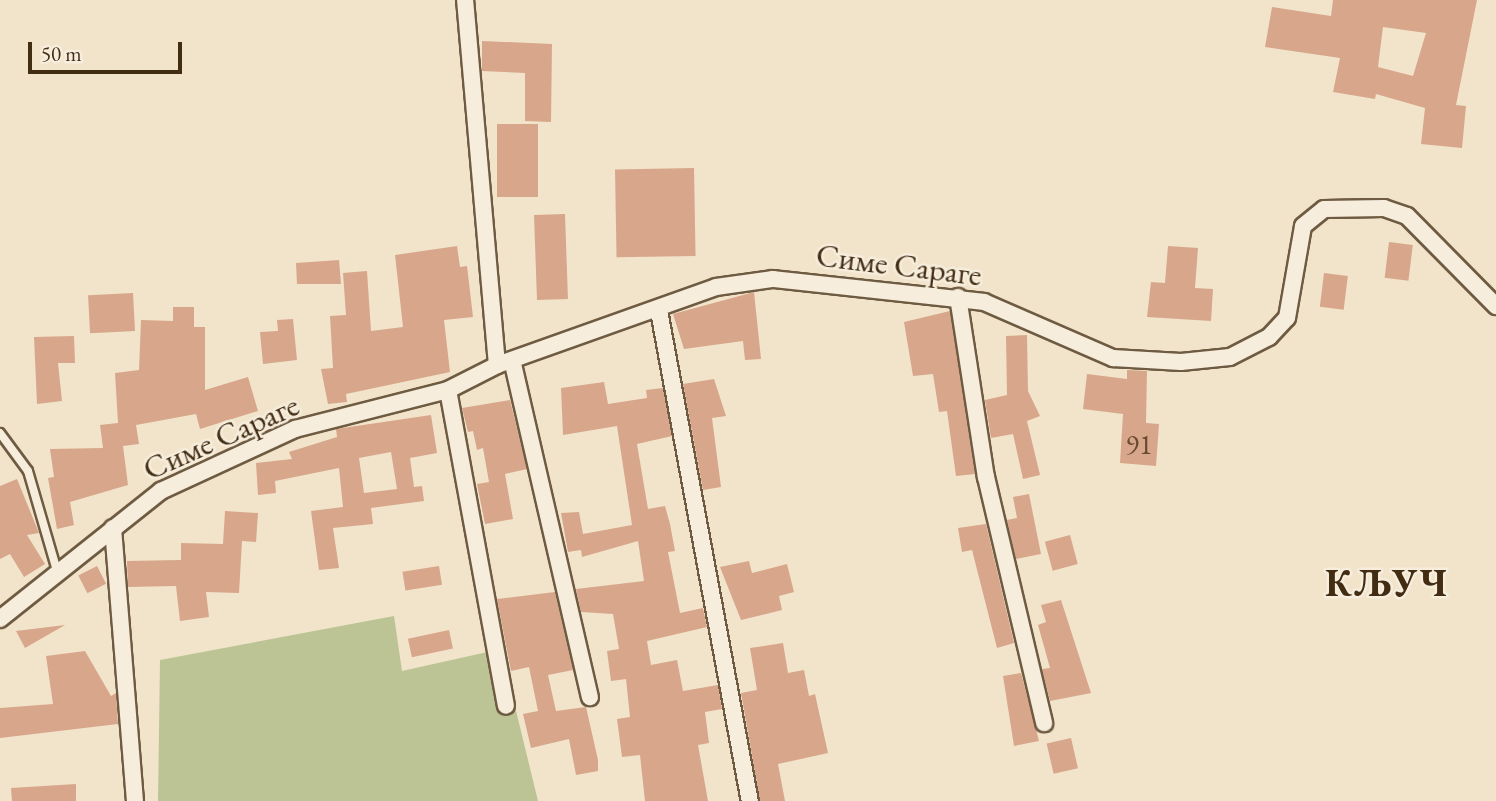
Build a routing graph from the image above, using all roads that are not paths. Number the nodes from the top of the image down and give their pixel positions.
1 (465, 0) edge
2 (958, 297) junction
3 (1496, 306) edge
4 (659, 310) junction
5 (505, 365) junction
6 (448, 390) junction
7 (0, 433) edge
8 (113, 528) junction
9 (58, 575) junction
10 (0, 619) edge
11 (590, 697) dead end
12 (506, 706) dead end
13 (1044, 723) dead end
14 (135, 801) edge
15 (750, 801) edge

1 - 5 street
2 - 3 street, Симе Сараге
2 - 4 street, Симе Сараге
2 - 13 street
4 - 5 street, Симе Сараге
4 - 15 street
5 - 6 street, Симе Сараге
5 - 11 street
6 - 8 street, Симе Сараге
6 - 12 street
7 - 9 lane
8 - 9 street, Симе Сараге
8 - 14 street
9 - 10 street, Симе Сараге

